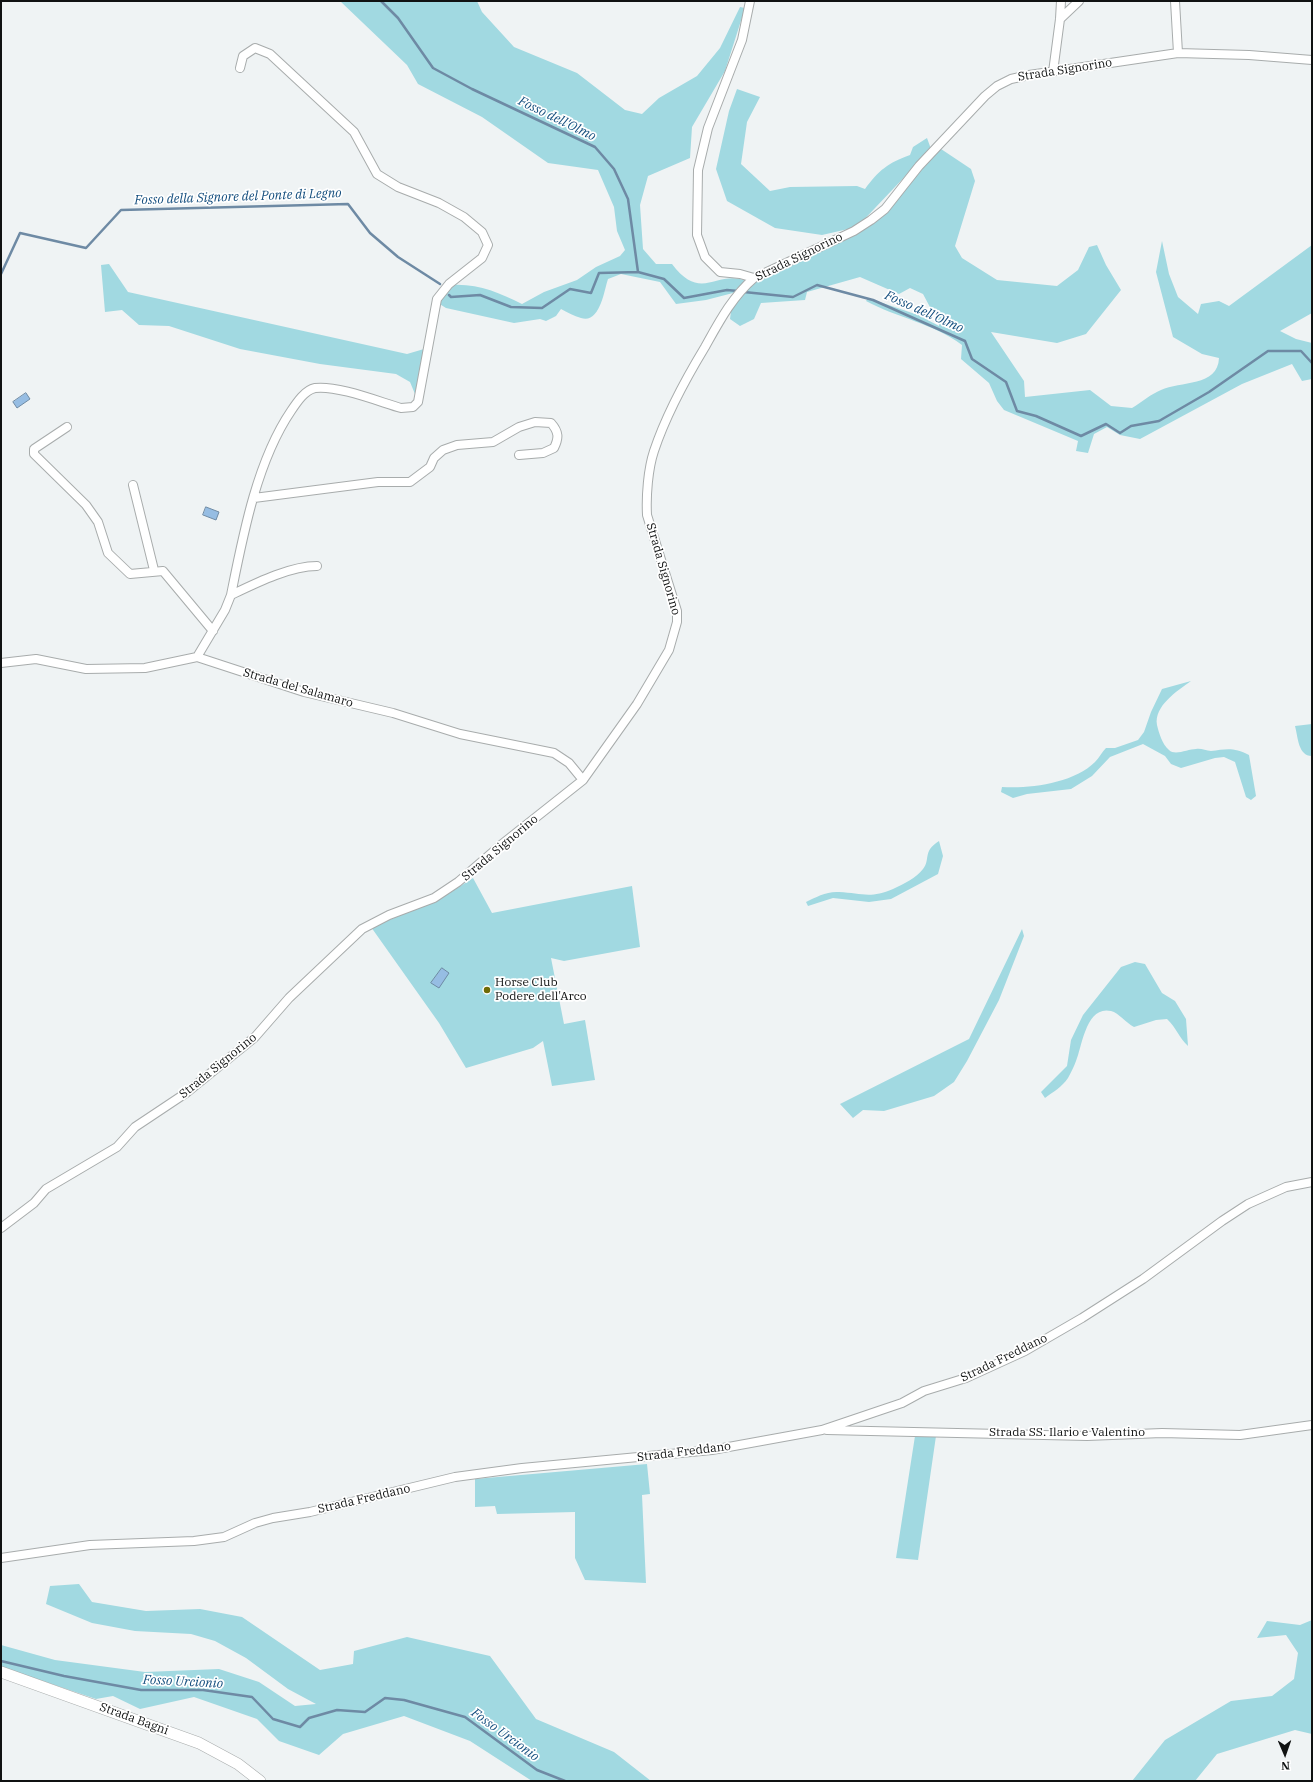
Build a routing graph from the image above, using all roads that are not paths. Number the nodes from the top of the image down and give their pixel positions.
1 (750, 1) edge
2 (1061, 1) edge
3 (1080, 1) edge
4 (1175, 1) edge
5 (1060, 19) junction
6 (1178, 53) junction
7 (1312, 60) edge
8 (240, 68) dead end
9 (1053, 72) junction
10 (754, 278) junction
11 (67, 427) dead end
12 (519, 455) dead end
13 (133, 485) dead end
14 (254, 498) junction
15 (317, 566) dead end
16 (154, 570) junction
17 (231, 595) junction
18 (213, 631) junction
19 (197, 658) junction
20 (1, 663) edge
21 (583, 780) junction
22 (1312, 1182) edge
23 (1, 1228) edge
24 (1312, 1425) edge
25 (822, 1430) junction
26 (1, 1558) edge
27 (1, 1672) edge
28 (260, 1781) edge

1 - 10 street
2 - 5 street
3 - 5 street
4 - 6 street
5 - 9 street
6 - 7 street, Strada Signorino
6 - 9 street, Strada Signorino
8 - 14 street
9 - 10 street, Strada Signorino
10 - 21 street, Strada Signorino
11 - 16 street
12 - 14 street
13 - 16 street
14 - 17 street
15 - 17 street
16 - 18 street
17 - 18 street
18 - 19 street
19 - 20 street, Strada del Salamaro
19 - 21 street, Strada del Salamaro
21 - 23 street, Strada Signorino
22 - 25 street, Strada Freddano
24 - 25 street, Strada SS. Ilario e Valentino
25 - 26 street, Strada Freddano
27 - 28 street, Strada Bagni

